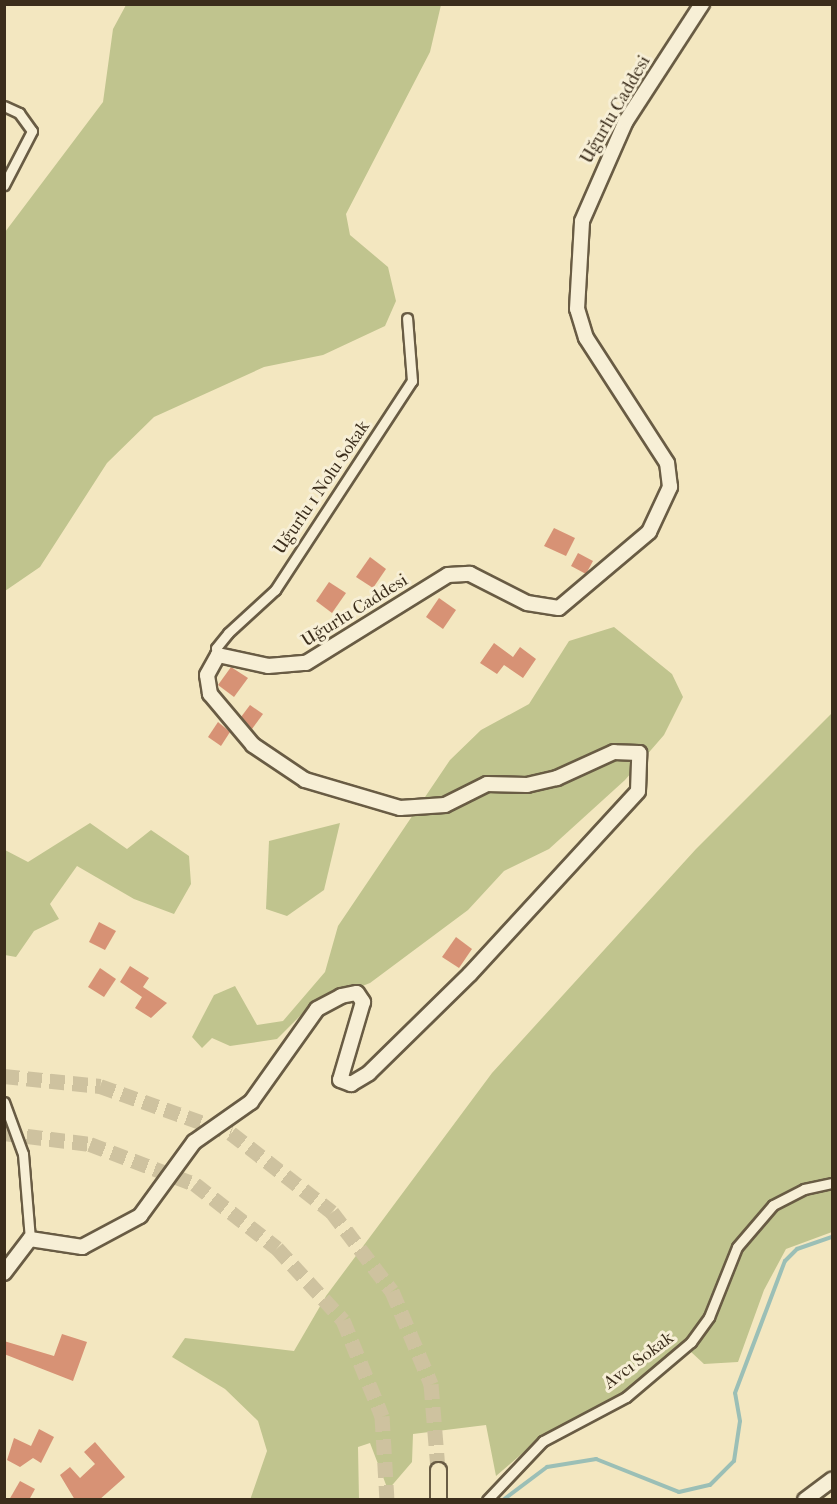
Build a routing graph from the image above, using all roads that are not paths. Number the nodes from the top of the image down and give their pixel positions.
1 (702, 4) edge
2 (4, 106) edge
3 (4, 185) edge
4 (407, 318) dead end
5 (218, 656) junction
6 (4, 1102) edge
7 (832, 1183) edge
8 (30, 1239) junction
9 (4, 1273) edge
10 (438, 1470) tunnel mouth
11 (832, 1480) edge
12 (438, 1500) edge
13 (487, 1500) edge
14 (805, 1500) edge

1 - 5 street, Uğurlu Caddesi
2 - 3 street
4 - 5 street, Uğurlu 1 Nolu Sokak
5 - 8 street
6 - 8 street
7 - 13 street, Avcı Sokak
8 - 9 street
10 - 12 main road
11 - 14 street

